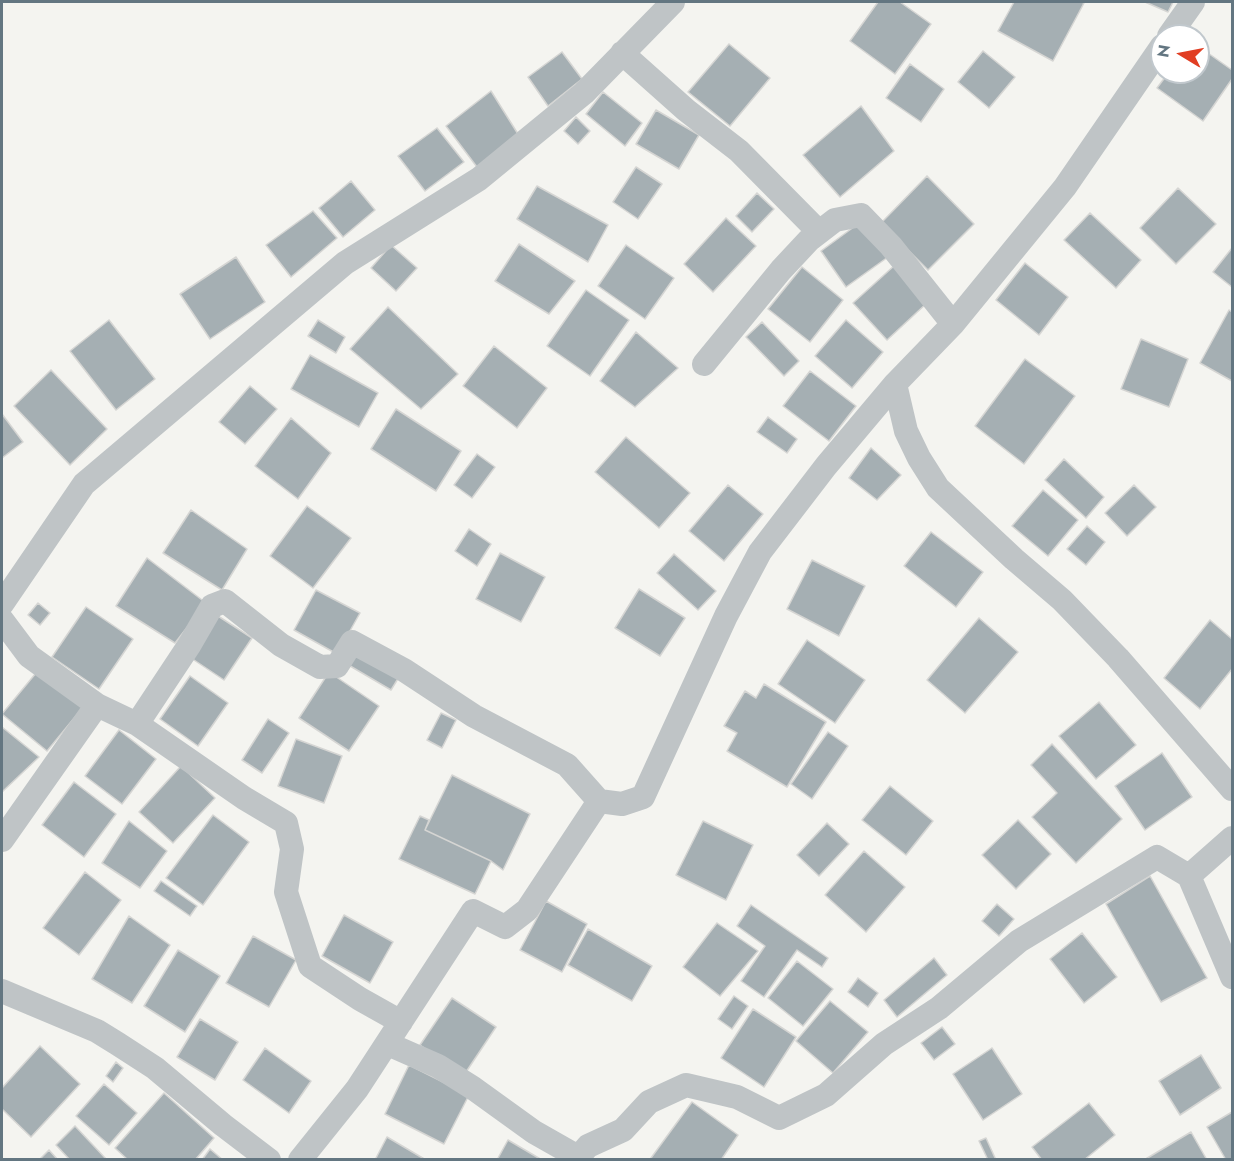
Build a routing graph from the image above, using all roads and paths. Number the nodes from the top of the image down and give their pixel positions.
1 (673, 2) edge
2 (1193, 2) edge
3 (1177, 24) edge
4 (622, 52) junction
5 (1150, 63) edge
6 (819, 232) junction
7 (952, 324) junction
8 (704, 364) dead end
9 (895, 384) junction
10 (2, 604) edge
11 (2, 620) edge
12 (97, 705) junction
13 (137, 724) junction
14 (1233, 789) edge
15 (599, 801) junction
16 (1233, 838) edge
17 (2, 840) edge
18 (1189, 876) junction
19 (1233, 977) edge
20 (2, 991) edge
21 (401, 1022) junction
22 (388, 1044) junction
23 (577, 1158) edge
24 (269, 1160) edge
25 (300, 1160) edge

1 - 4 street
2 - 3 street
4 - 6 street
4 - 10 street
5 - 7 street
6 - 7 street
6 - 8 street
7 - 9 street
9 - 14 street
9 - 15 street
11 - 12 street
12 - 13 street
12 - 17 street
13 - 15 street
13 - 21 street
15 - 21 street
16 - 18 street
18 - 19 street
18 - 23 street
20 - 24 street
21 - 22 street
22 - 23 street
22 - 25 street

